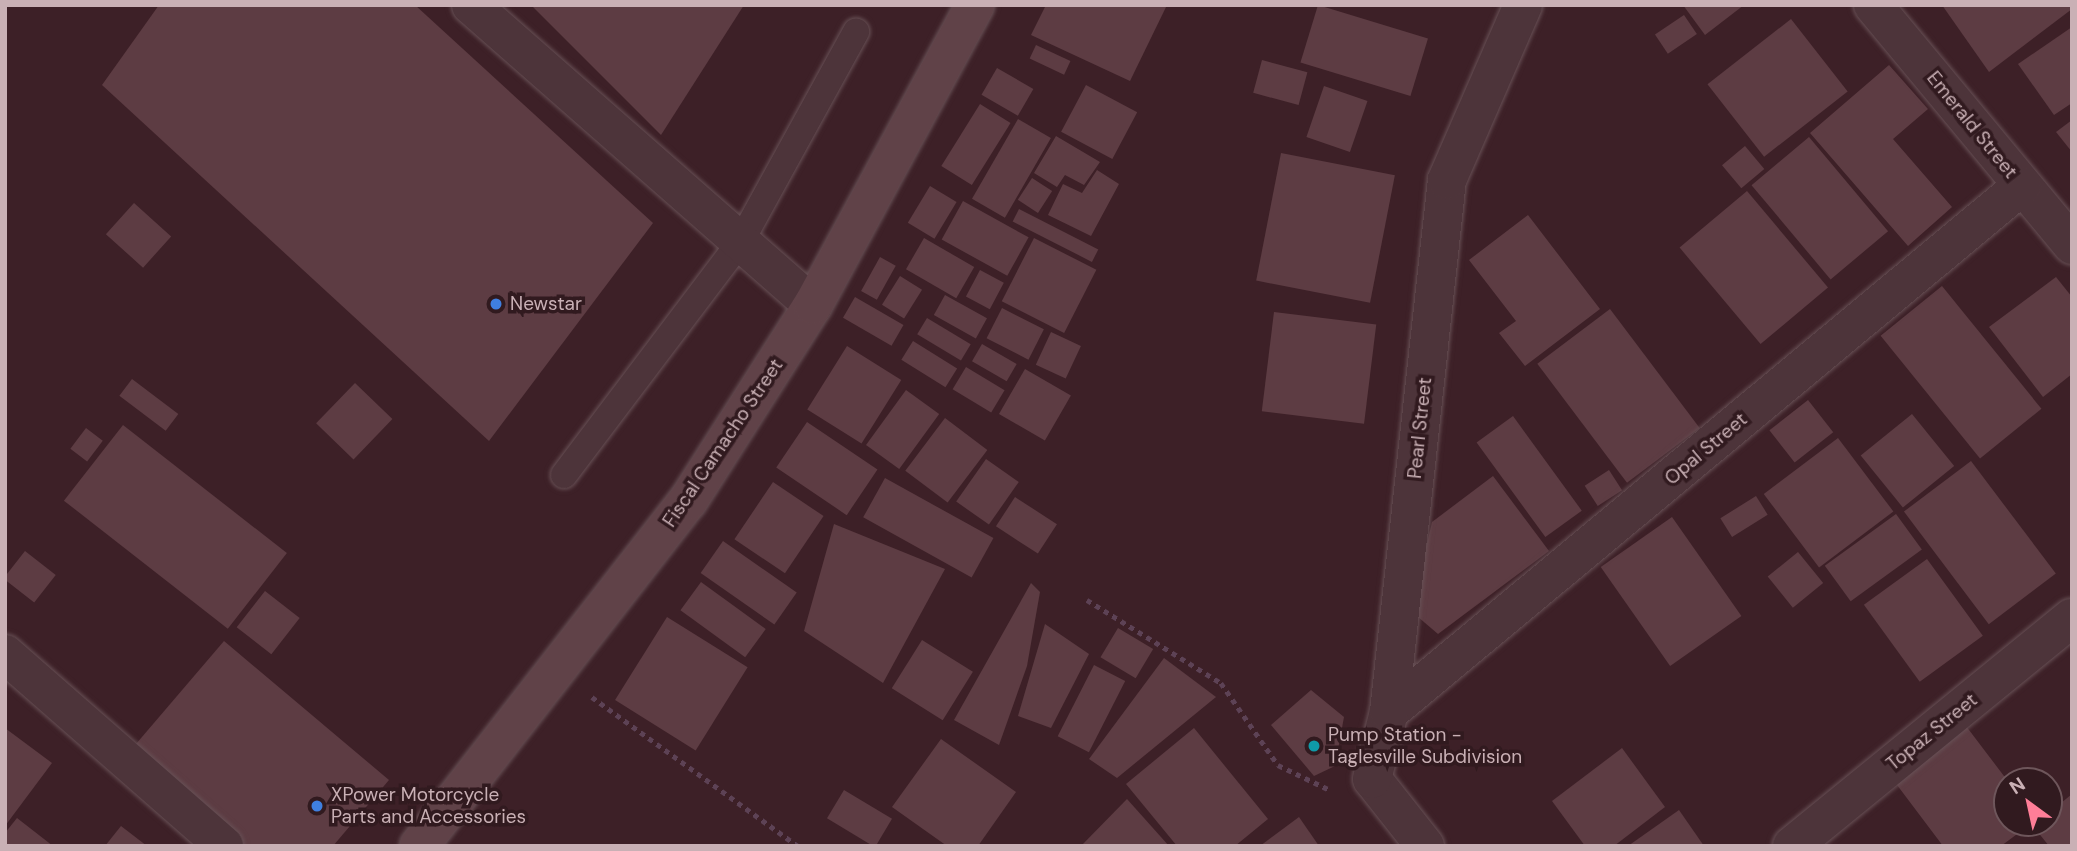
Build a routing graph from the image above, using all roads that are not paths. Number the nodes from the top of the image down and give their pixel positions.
1 (471, 5) edge
2 (975, 5) edge
3 (1523, 5) edge
4 (1873, 5) edge
5 (856, 32) dead end
6 (2022, 186) junction
7 (741, 241) junction
8 (2072, 245) edge
9 (813, 305) junction
10 (564, 475) dead end
11 (2072, 618) edge
12 (5, 654) edge
13 (1389, 712) junction
14 (225, 846) edge
15 (419, 846) edge
16 (1425, 846) edge
17 (1792, 846) edge

1 - 7 street
2 - 9 street, Fiscal Camacho Street
3 - 13 street, Pearl Street
4 - 6 street, Emerald Street
5 - 7 lane
6 - 8 street, Emerald Street
6 - 13 street, Opal Street
7 - 9 street
7 - 10 lane
9 - 15 street, Fiscal Camacho Street
11 - 17 street, Topaz Street
12 - 14 street
13 - 16 street, Pearl Street

